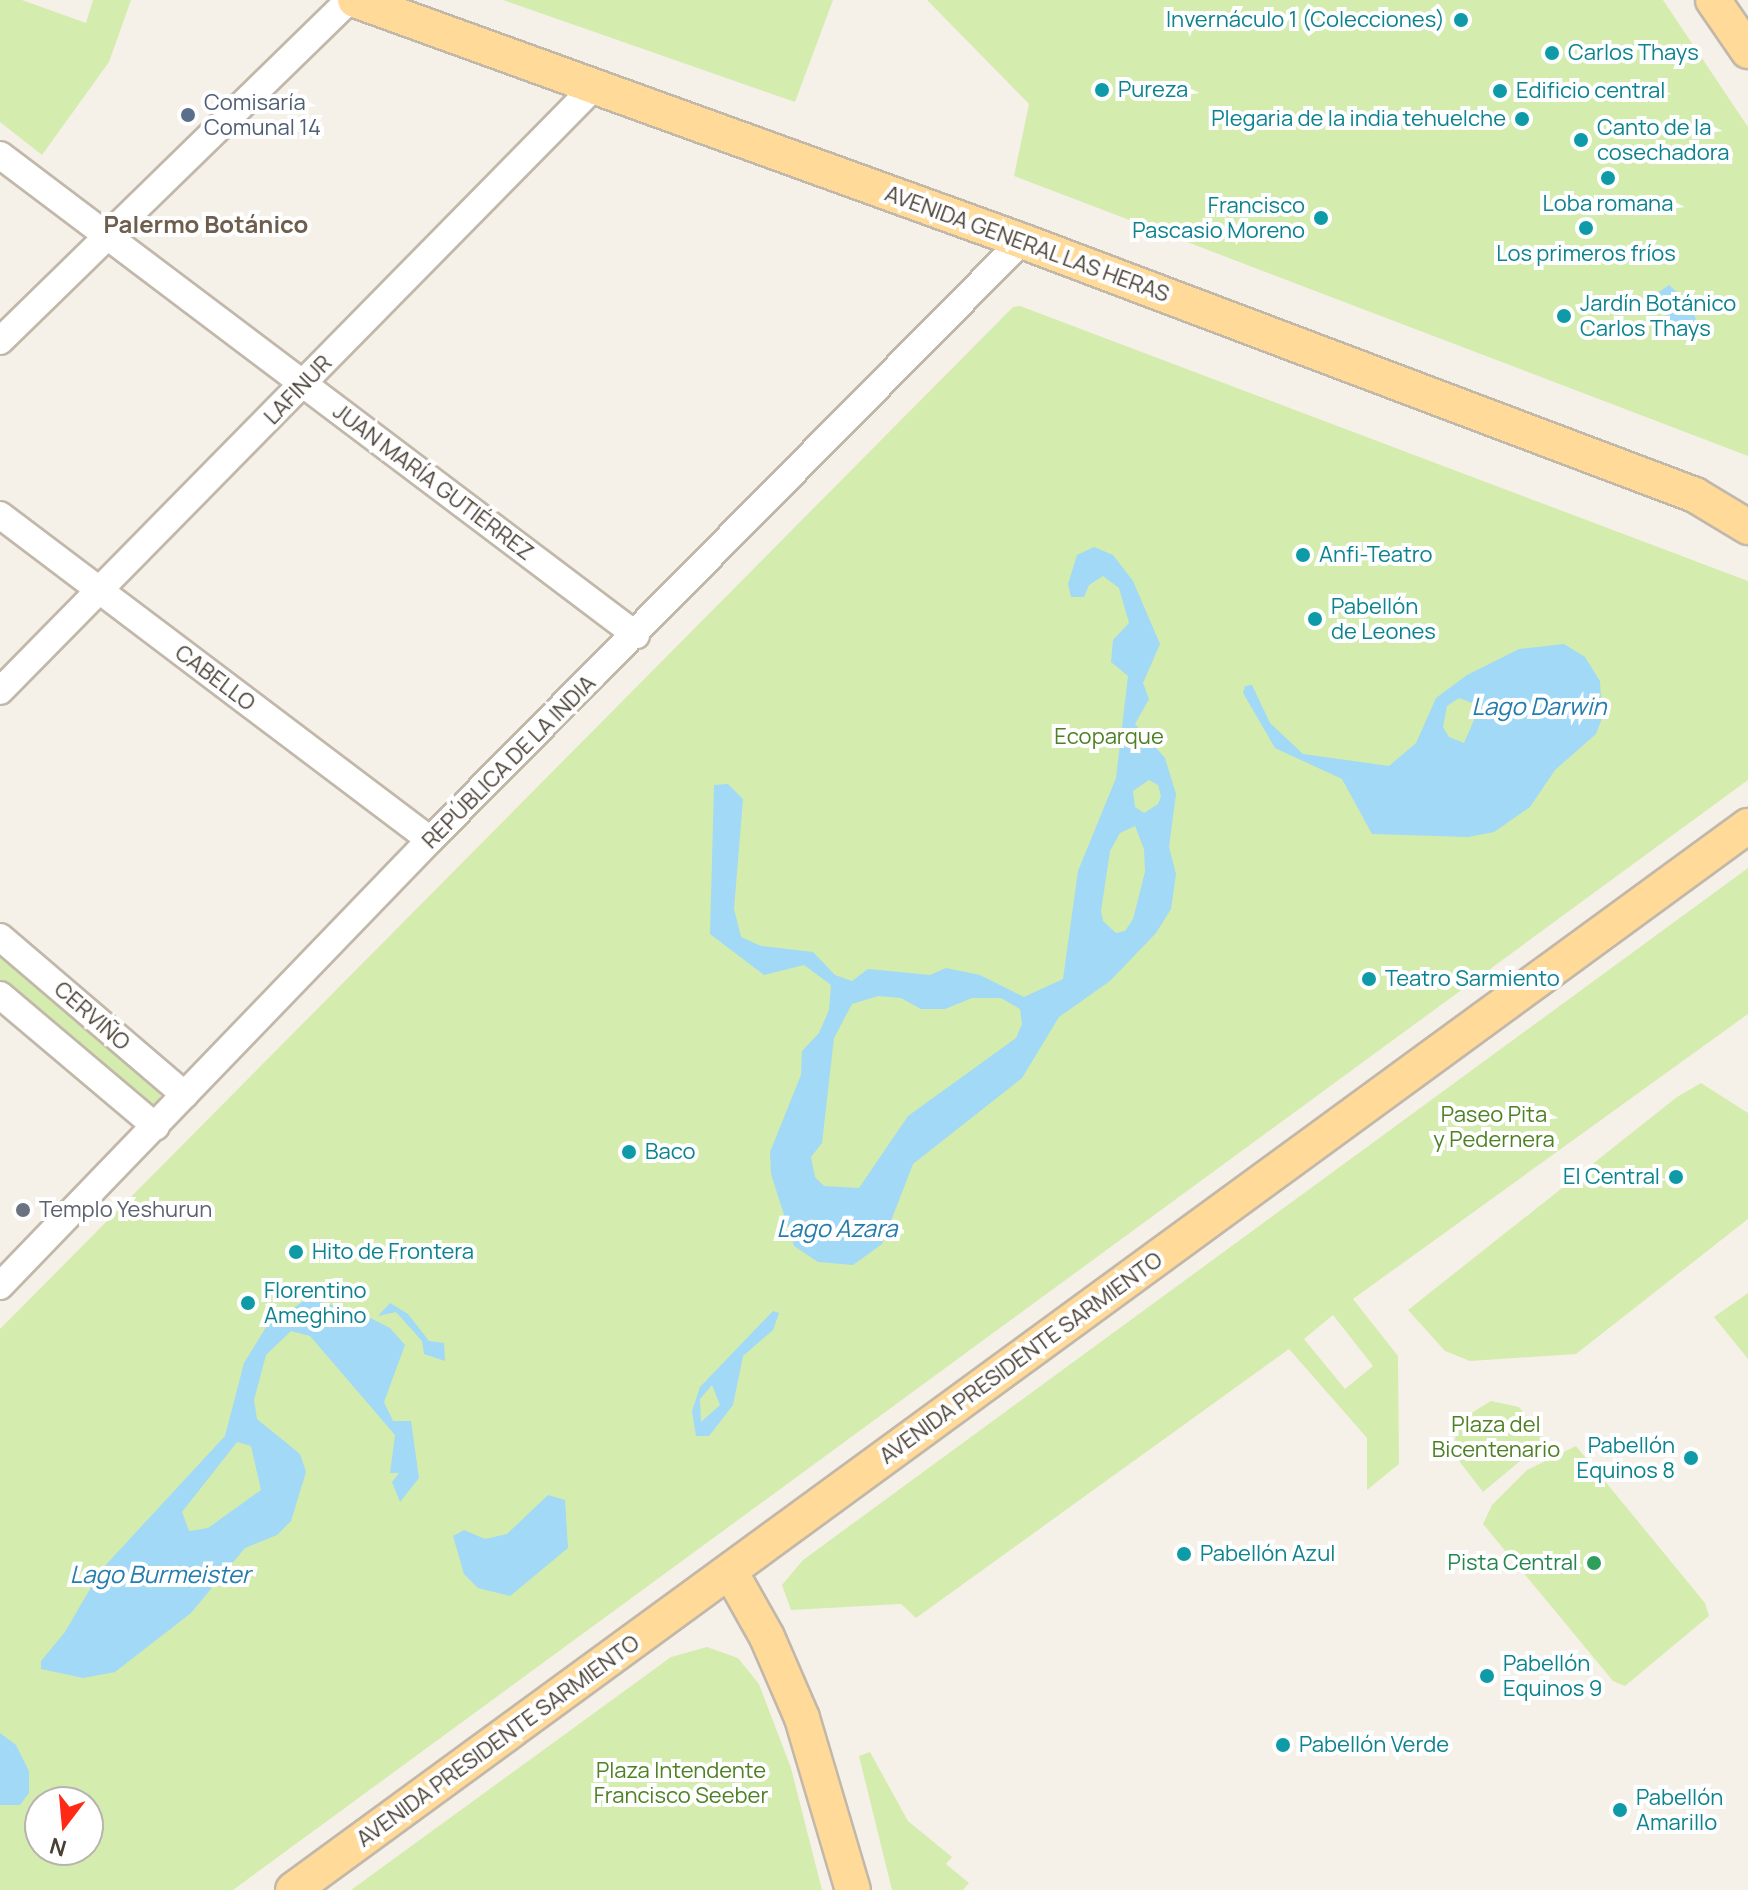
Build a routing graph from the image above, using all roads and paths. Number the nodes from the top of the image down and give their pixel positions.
1 (349, 0) edge
2 (355, 0) edge
3 (1713, 0) edge
4 (1748, 51) edge
5 (594, 87) junction
6 (0, 155) edge
7 (103, 236) junction
8 (1022, 241) junction
9 (0, 341) edge
10 (304, 384) junction
11 (1695, 495) junction
12 (1748, 501) edge
13 (0, 515) edge
14 (1748, 527) edge
15 (100, 589) junction
16 (636, 635) junction
17 (0, 691) edge
18 (1748, 826) edge
19 (430, 840) junction
20 (0, 937) edge
21 (0, 995) edge
22 (132, 1050) junction
23 (104, 1084) junction
24 (185, 1095) junction
25 (156, 1127) junction
26 (0, 1286) edge
27 (731, 1573) junction
28 (293, 1890) edge
29 (853, 1890) edge

1 - 7 street
2 - 5 main road, AVENIDA GENERAL LAS HERAS
3 - 4 main road
5 - 8 main road, AVENIDA GENERAL LAS HERAS
5 - 10 street, LAFINUR
6 - 7 street, JUAN MARÍA GUTIÉRREZ
7 - 9 street
7 - 10 street, JUAN MARÍA GUTIÉRREZ
8 - 11 main road, AVENIDA GENERAL LAS HERAS
8 - 16 street, REPÚBLICA DE LA INDIA
10 - 15 street, LAFINUR
10 - 16 street, JUAN MARÍA GUTIÉRREZ
11 - 12 main road, AVENIDA GENERAL LAS HERAS
11 - 14 main road, AVENIDA GENERAL LAS HERAS
13 - 15 street, CABELLO
15 - 17 street, LAFINUR
15 - 19 street, CABELLO
16 - 19 street, REPÚBLICA DE LA INDIA
18 - 27 main road, AVENIDA PRESIDENTE SARMIENTO
19 - 24 street, REPÚBLICA DE LA INDIA
20 - 22 street, CERVIÑO
21 - 23 street, CERVIÑO
22 - 23 street
22 - 24 street, CERVIÑO
23 - 25 street, CERVIÑO
24 - 25 street, REPÚBLICA DE LA INDIA
25 - 26 street, REPÚBLICA DE LA INDIA
27 - 28 main road, AVENIDA PRESIDENTE SARMIENTO
27 - 29 main road

